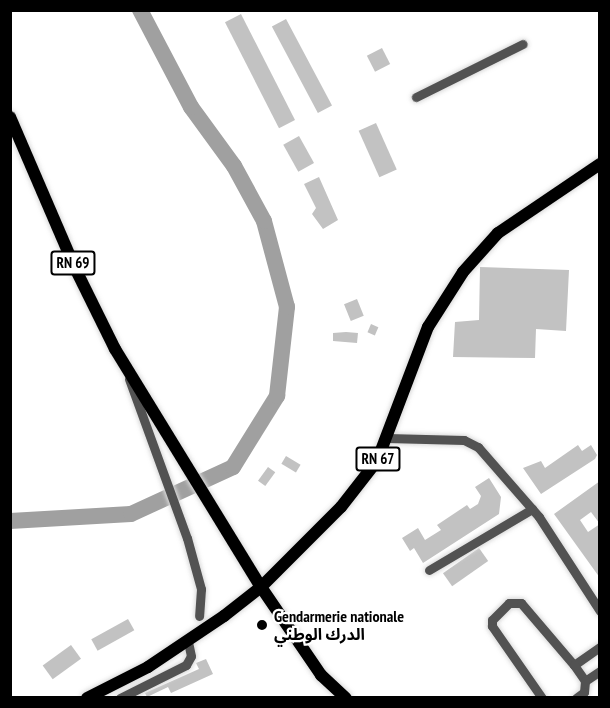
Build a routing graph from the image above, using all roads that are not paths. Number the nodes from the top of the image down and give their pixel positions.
1 (523, 44) dead end
2 (416, 97) dead end
3 (10, 117) edge
4 (600, 164) edge
5 (125, 365) junction
6 (387, 438) junction
7 (532, 510) junction
8 (429, 570) dead end
9 (261, 587) junction
10 (600, 611) edge
11 (199, 616) dead end
12 (188, 642) junction
13 (600, 647) edge
14 (574, 665) junction
15 (600, 671) edge
16 (585, 681) junction
17 (87, 698) edge
18 (120, 698) edge
19 (346, 698) edge
20 (542, 698) edge
21 (576, 698) edge

1 - 2 street
3 - 5 main road, RN 69
4 - 6 main road, RN 67
5 - 9 main road, RN 69
5 - 11 street
6 - 7 street
6 - 9 main road, RN 67
7 - 8 street
7 - 10 street
9 - 12 main road, RN 67
9 - 19 main road, RN 69
12 - 17 main road, RN 67
12 - 18 street
13 - 14 street
14 - 16 street
14 - 20 street
15 - 16 street
16 - 21 street

